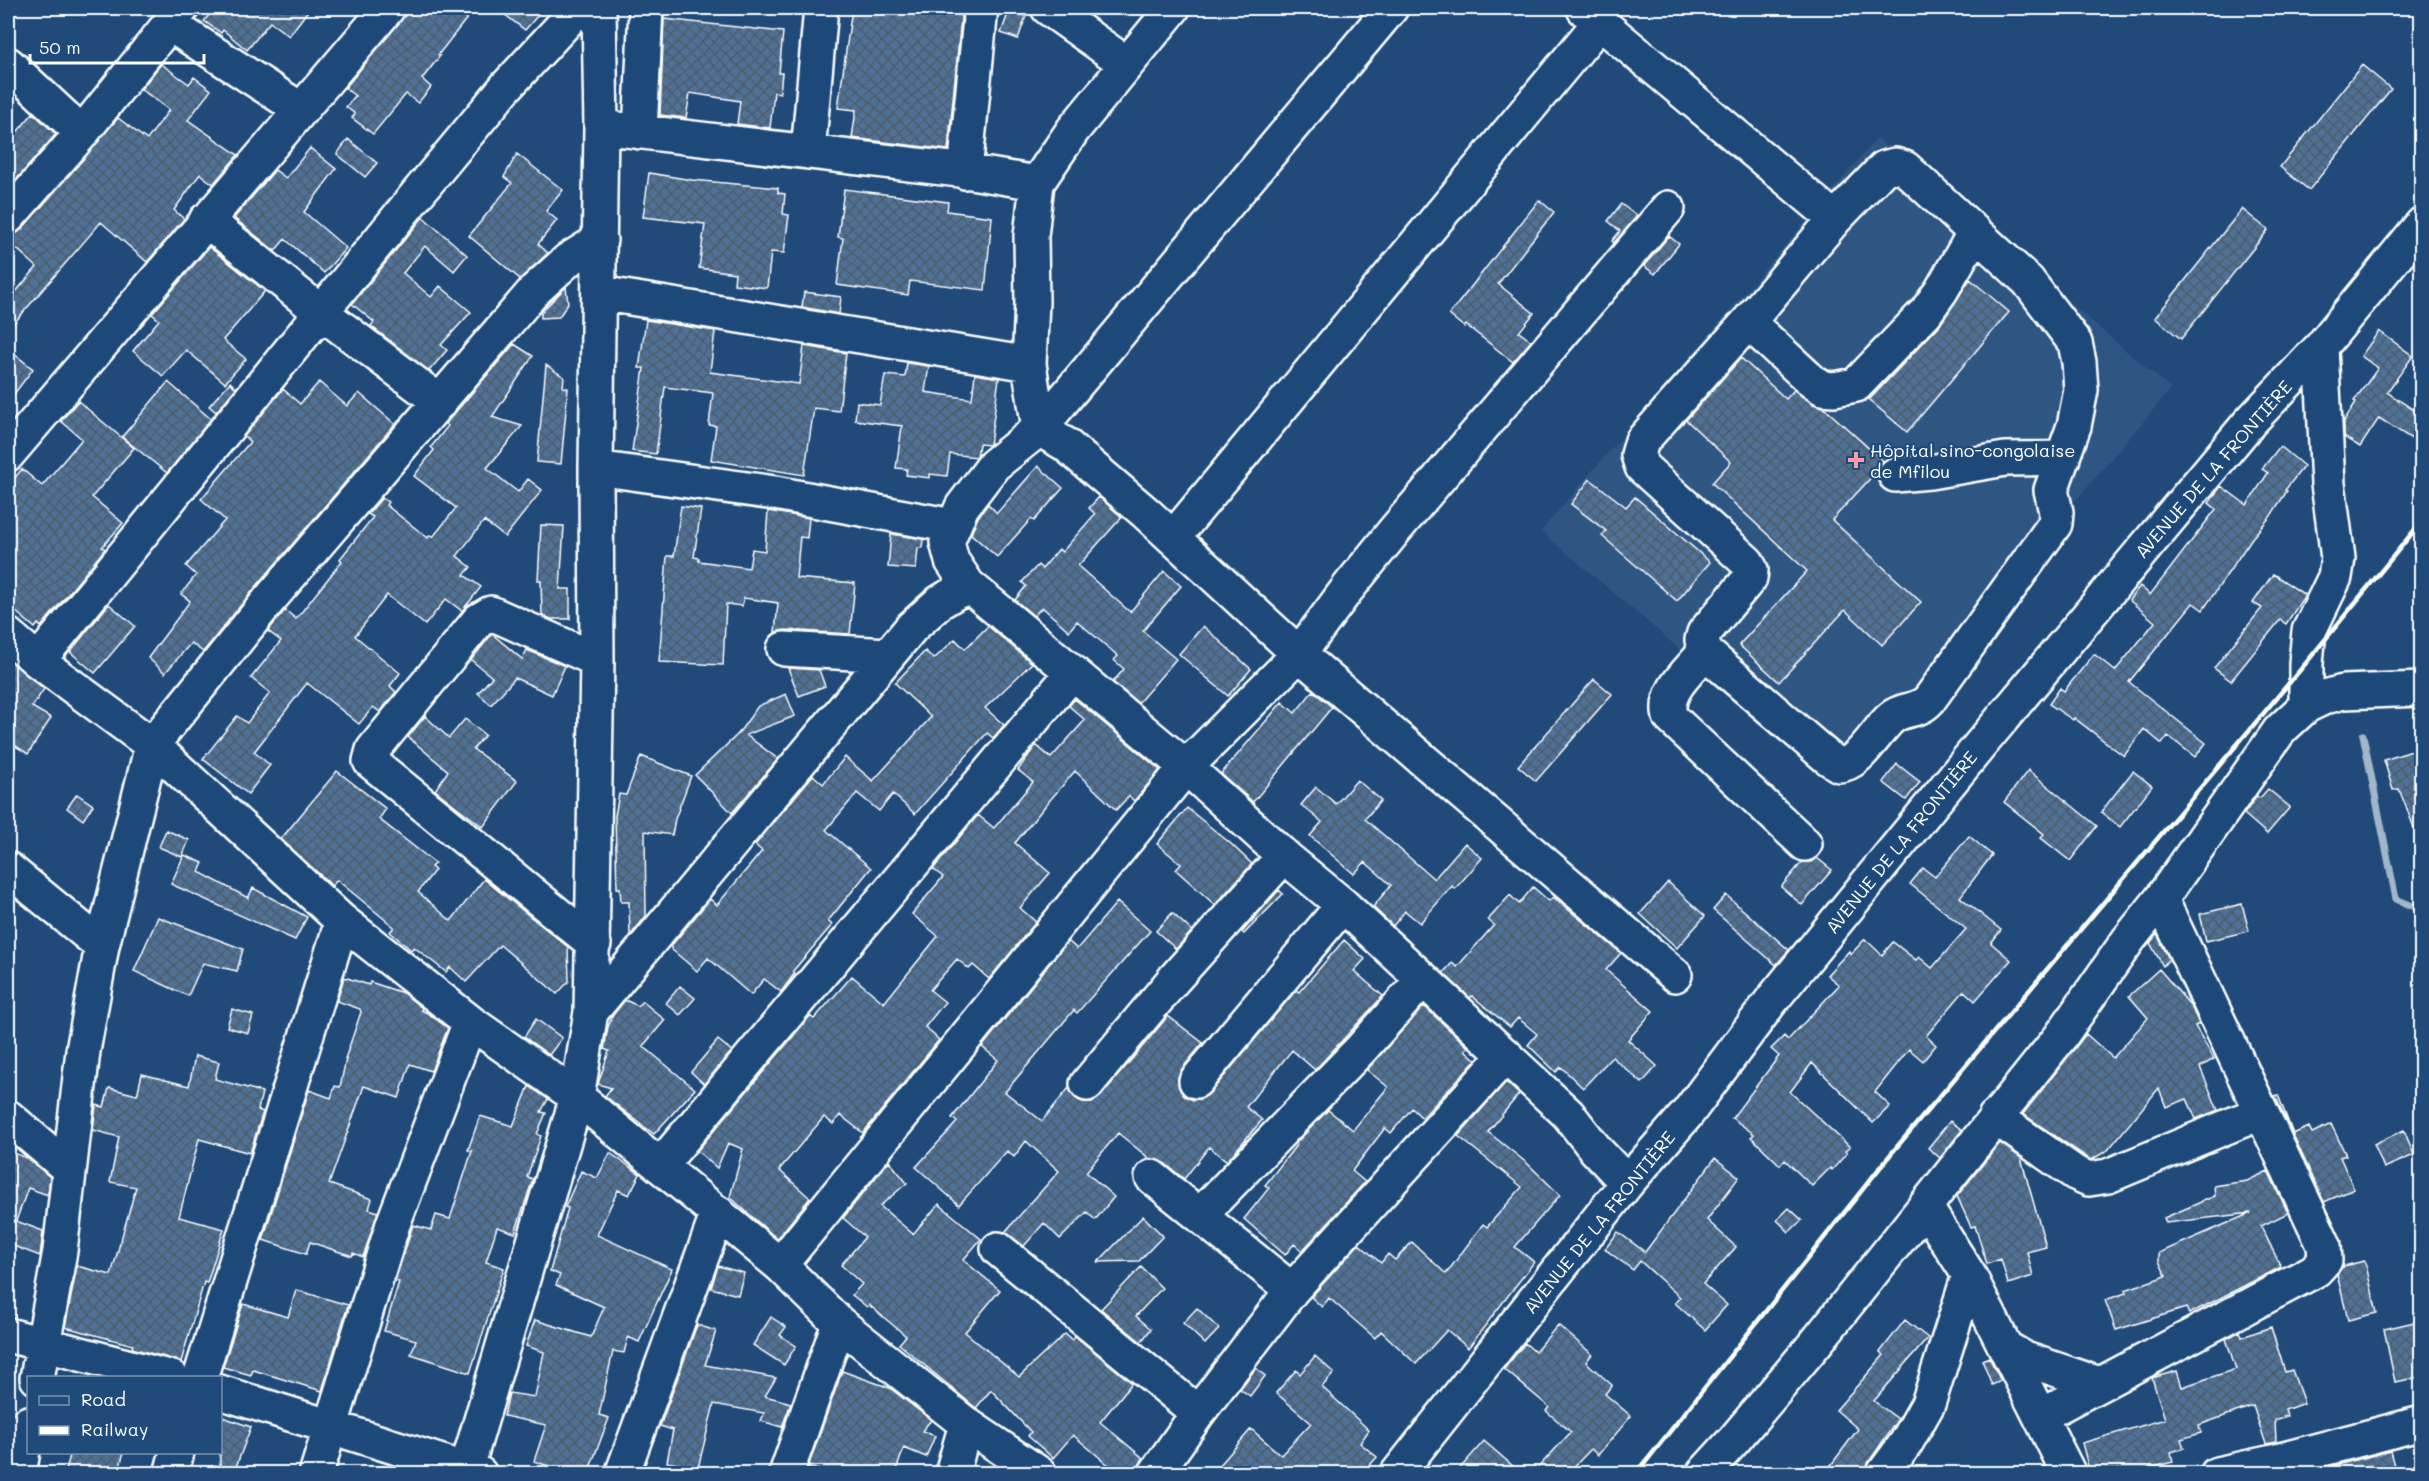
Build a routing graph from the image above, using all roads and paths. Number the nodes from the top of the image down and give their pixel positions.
1 (388, 8) edge
2 (579, 8) edge
3 (599, 8) edge
4 (646, 8) edge
5 (821, 8) edge
6 (981, 8) edge
7 (1048, 8) edge
8 (1173, 8) edge
9 (1391, 8) edge
10 (1591, 15) edge
11 (175, 16) edge
12 (8, 64) edge
13 (1126, 64) junction
14 (300, 110) junction
15 (600, 127) junction
16 (640, 132) junction
17 (82, 133) junction
18 (808, 152) junction
19 (965, 172) junction
20 (1037, 183) junction
21 (1668, 208) dead end
22 (8, 217) edge
23 (1835, 219) junction
24 (206, 220) junction
25 (2421, 224) edge
26 (1975, 232) junction
27 (600, 240) junction
28 (600, 293) junction
29 (322, 313) junction
30 (1748, 322) junction
31 (2321, 347) junction
32 (1029, 364) junction
33 (440, 402) junction
34 (1039, 429) junction
35 (8, 454) edge
36 (2063, 458) junction
37 (596, 468) junction
38 (1895, 475) dead end
39 (953, 526) junction
40 (1173, 538) junction
41 (968, 585) junction
42 (8, 635) edge
43 (784, 649) dead end
44 (1705, 652) junction
45 (1299, 654) junction
46 (888, 655) junction
47 (597, 660) junction
48 (38, 661) junction
49 (1073, 672) junction
50 (2421, 689) edge
51 (2306, 706) junction
52 (152, 745) junction
53 (1186, 767) junction
54 (1805, 844) dead end
55 (1284, 856) junction
56 (8, 869) edge
57 (2161, 899) junction
58 (1343, 905) junction
59 (342, 921) junction
60 (594, 944) junction
61 (102, 946) junction
62 (1676, 975) dead end
63 (1423, 979) junction
64 (591, 1012) junction
65 (470, 1022) junction
66 (1506, 1055) junction
67 (1196, 1081) dead end
68 (1087, 1084) dead end
69 (577, 1097) junction
70 (2260, 1113) junction
71 (8, 1117) edge
72 (1995, 1117) junction
73 (660, 1166) junction
74 (69, 1170) junction
75 (1152, 1177) dead end
76 (1627, 1183) junction
77 (1925, 1206) junction
78 (718, 1213) junction
79 (1200, 1215) junction
80 (998, 1249) dead end
81 (780, 1265) junction
82 (1969, 1275) junction
83 (1292, 1290) junction
84 (839, 1323) junction
85 (8, 1335) edge
86 (44, 1344) junction
87 (2008, 1349) junction
88 (37, 1376) edge
89 (168, 1376) edge
90 (200, 1376) edge
91 (2099, 1384) junction
92 (222, 1393) edge
93 (1198, 1413) junction
94 (2040, 1416) junction
95 (966, 1424) junction
96 (2421, 1424) edge
97 (331, 1428) junction
98 (27, 1429) edge
99 (176, 1454) edge
100 (471, 1472) edge
101 (19, 1473) edge
102 (171, 1473) edge
103 (316, 1473) edge
104 (621, 1473) edge
105 (786, 1473) edge
106 (952, 1473) edge
107 (1040, 1473) edge
108 (1155, 1473) edge
109 (1397, 1473) edge
110 (1703, 1473) edge
111 (1883, 1473) edge
112 (2069, 1473) edge
113 (2217, 1473) edge

1 - 14 street
2 - 29 street
3 - 15 street
4 - 16 street
5 - 18 street
6 - 19 street
7 - 13 street
8 - 13 street
9 - 34 street
10 - 23 street
10 - 40 street
11 - 14 street
11 - 17 street
12 - 17 street
13 - 20 street
14 - 24 street
15 - 16 street
15 - 27 street
16 - 18 street
17 - 22 street
18 - 19 street
19 - 20 street
20 - 32 street
21 - 45 street
23 - 26 street
23 - 30 street
24 - 29 street
24 - 35 street
25 - 31 street, AVENUE DE LA FRONTIÈRE
26 - 30 street
26 - 36 street
27 - 28 street
27 - 33 street
28 - 32 street
28 - 37 street
29 - 33 street
29 - 48 street
30 - 44 street
31 - 51 street
31 - 76 street, AVENUE DE LA FRONTIÈRE
32 - 34 street
33 - 52 street
34 - 39 street
34 - 40 street
36 - 38 street
36 - 44 street
37 - 39 street
37 - 47 street
39 - 41 street
40 - 45 street
41 - 46 street
41 - 49 street
42 - 48 street
43 - 46 street
44 - 54 street
45 - 53 street
45 - 62 street
46 - 64 street
47 - 60 street
47 - 60 street
48 - 52 street
49 - 53 street
49 - 73 street
50 - 51 street
51 - 57 street
52 - 59 street
52 - 61 street
53 - 55 street
53 - 81 street
55 - 58 street
55 - 68 street
56 - 61 street
57 - 70 street
57 - 72 street
58 - 63 street
58 - 67 street
59 - 65 street
59 - 90 street
60 - 64 street
61 - 74 street
63 - 66 street
63 - 79 street
64 - 69 street
65 - 69 street
65 - 97 street
66 - 76 street
66 - 83 street
69 - 73 street
69 - 100 street
70 - 72 street
70 - 91 street
71 - 74 street
72 - 77 street
73 - 78 street
74 - 86 street
75 - 79 street
76 - 109 street, AVENUE DE LA FRONTIÈRE
77 - 82 street
77 - 110 street
78 - 81 street
78 - 104 street
79 - 83 street
80 - 93 street
81 - 84 street
82 - 87 street
82 - 111 street
83 - 93 street
84 - 95 street
84 - 105 street
85 - 86 street
86 - 88 street
86 - 89 street
87 - 91 street
87 - 94 street
91 - 94 street
92 - 97 street
93 - 108 street
94 - 112 street
95 - 106 street
95 - 107 street
96 - 113 street
97 - 100 street
97 - 103 street
98 - 101 street
99 - 102 street

